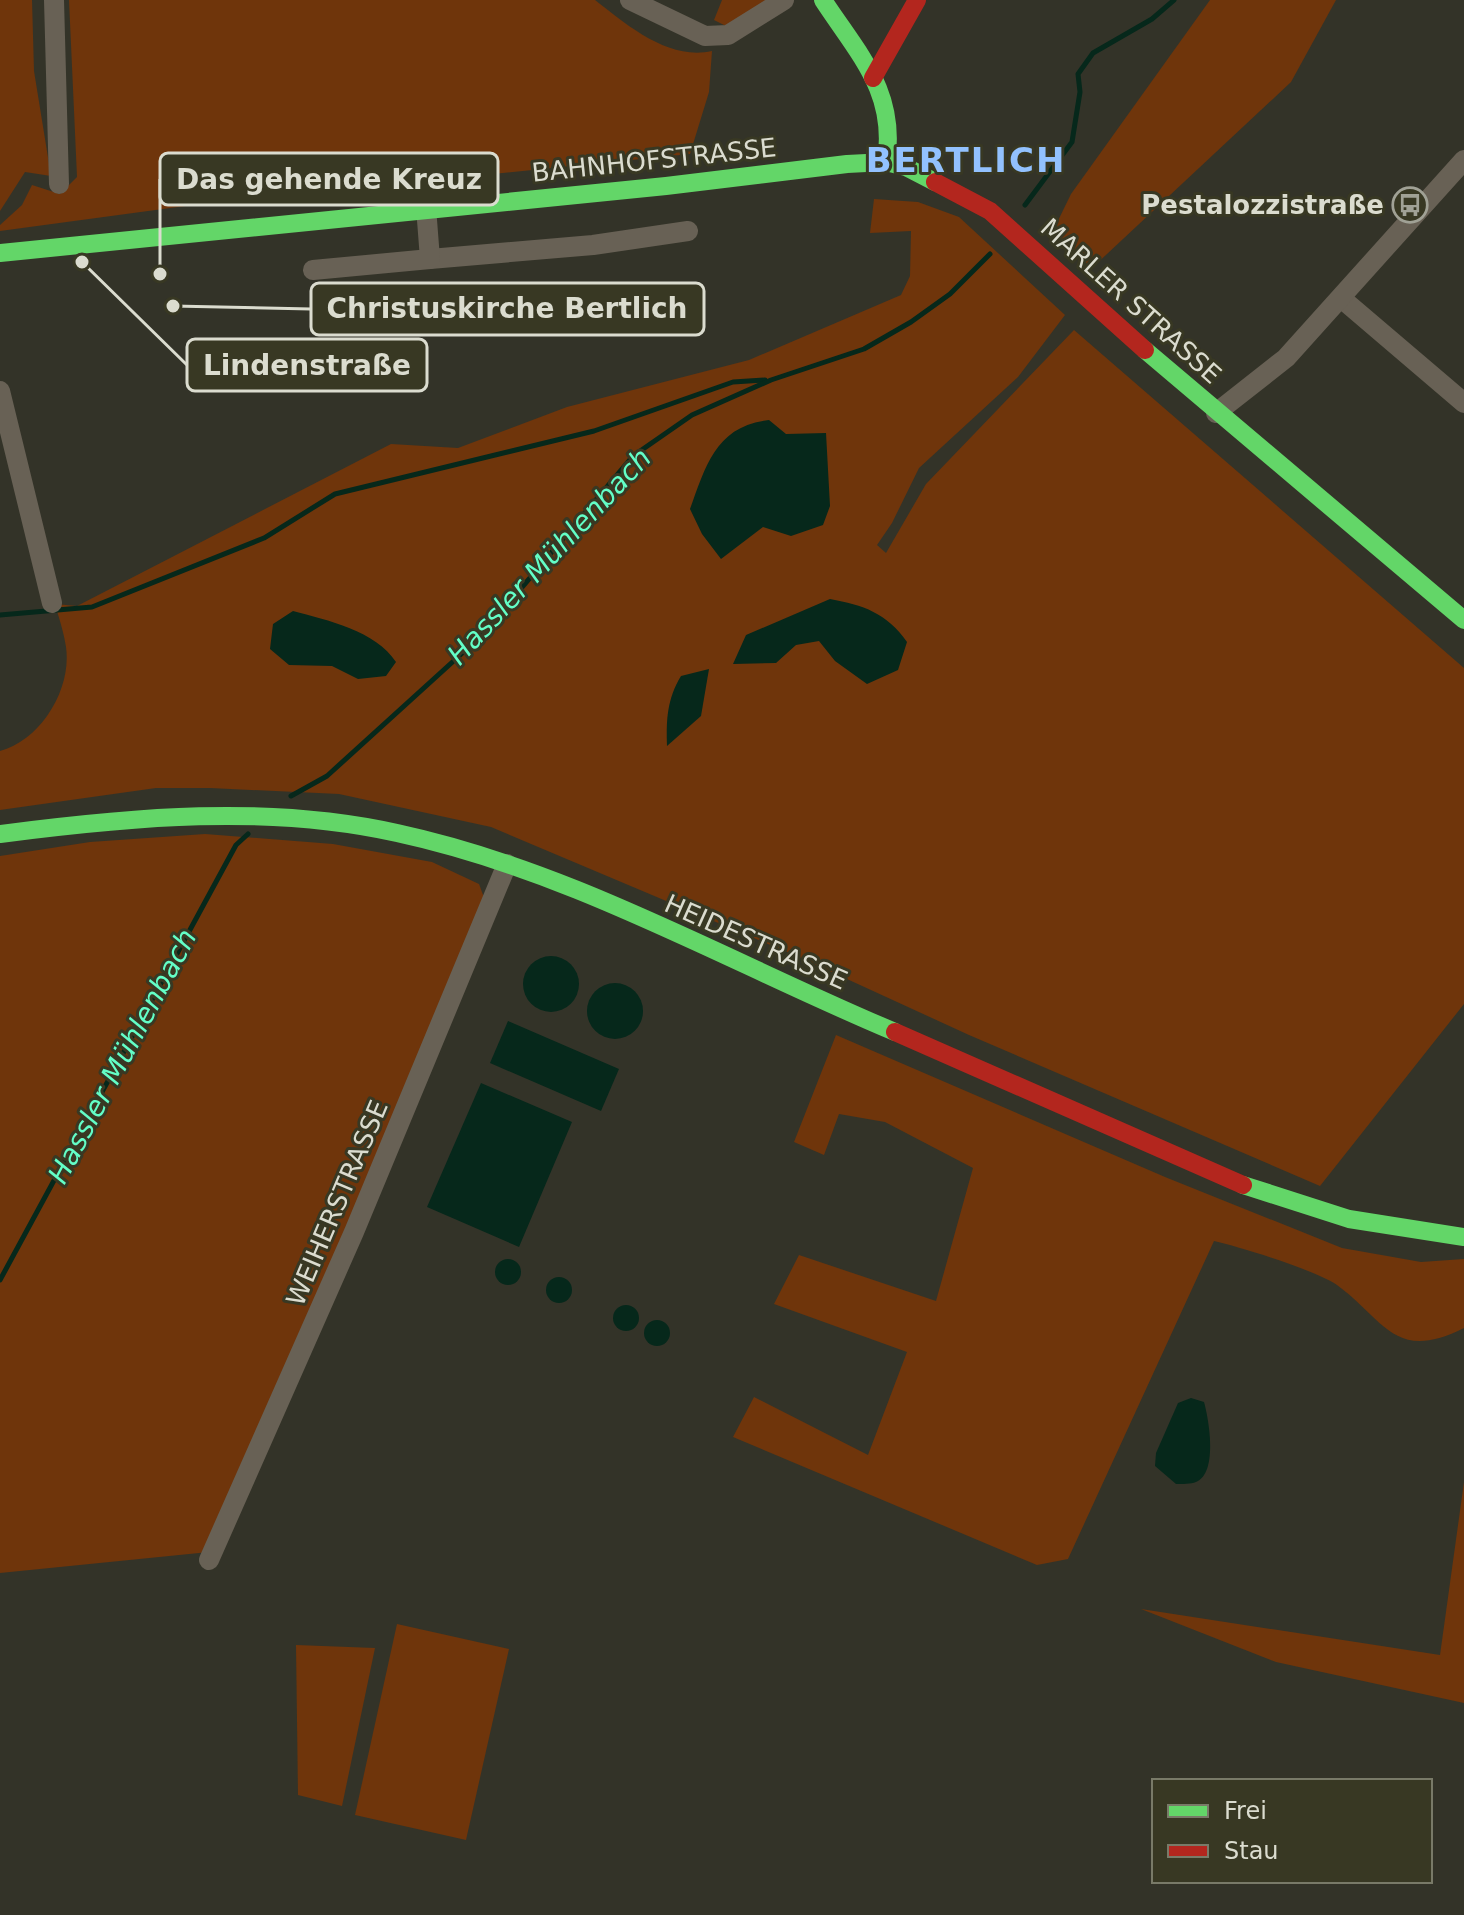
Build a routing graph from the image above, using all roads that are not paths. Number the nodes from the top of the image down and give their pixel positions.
1 (54, 0) edge
2 (630, 0) edge
3 (784, 0) edge
4 (823, 0) edge
5 (917, 0) edge
6 (873, 78) junction
7 (1464, 160) edge
8 (886, 162) junction
9 (59, 184) dead end
10 (426, 207) junction
11 (688, 231) dead end
12 (0, 253) edge
13 (430, 259) junction
14 (313, 270) dead end
15 (1341, 298) junction
16 (0, 391) edge
17 (1464, 403) edge
18 (1216, 413) junction
19 (52, 603) dead end
20 (1464, 620) edge
21 (0, 834) edge
22 (507, 864) junction
23 (1464, 1237) edge
24 (209, 1560) dead end

1 - 9 street
2 - 3 street
4 - 6 main road
5 - 6 main road
6 - 8 main road
7 - 15 street
8 - 10 main road, BAHNHOFSTRASSE
8 - 18 main road, MARLER STRASSE
10 - 12 main road, BAHNHOFSTRASSE
10 - 13 street
11 - 13 street
13 - 14 street
15 - 17 street
15 - 18 street
16 - 19 street
18 - 20 main road, MARLER STRASSE
21 - 22 main road, HEIDESTRASSE
22 - 23 main road, HEIDESTRASSE
22 - 24 street, WEIHERSTRASSE

